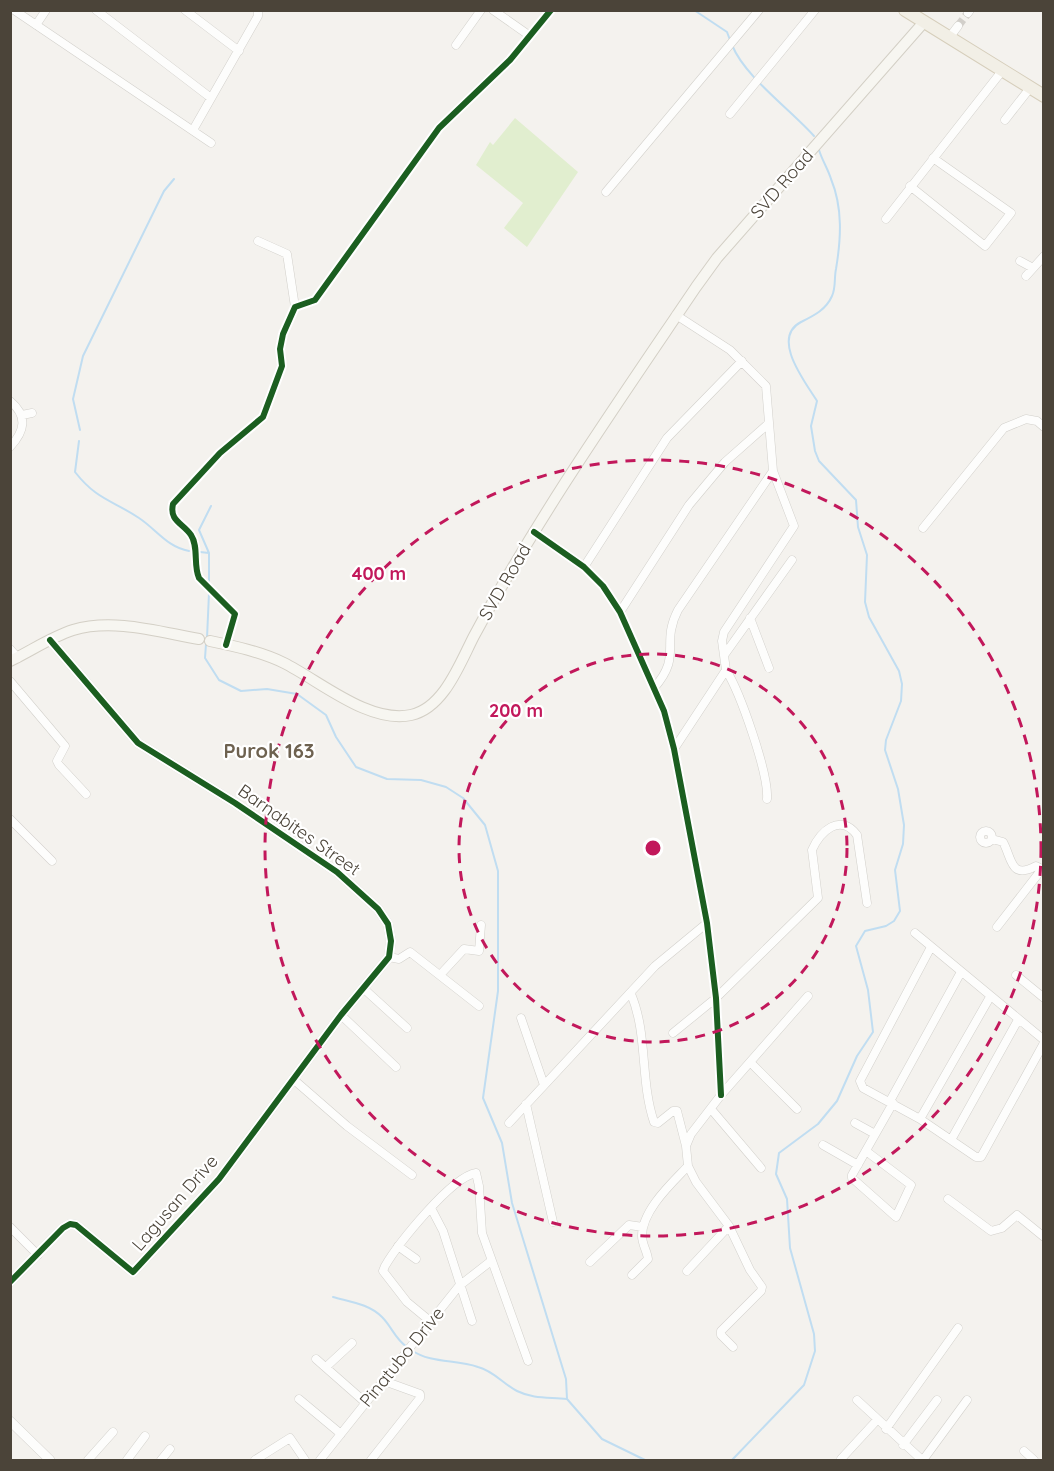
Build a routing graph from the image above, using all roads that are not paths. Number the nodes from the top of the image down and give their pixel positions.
1 (14, 10) edge
2 (46, 10) edge
3 (96, 10) edge
4 (185, 10) edge
5 (258, 10) edge
6 (481, 10) edge
7 (494, 10) edge
8 (551, 10) edge
9 (759, 10) edge
10 (815, 10) edge
11 (904, 10) edge
12 (921, 17) edge
13 (36, 25) junction
14 (958, 26) tunnel mouth
15 (530, 36) junction
16 (950, 38) junction
17 (456, 45) dead end
18 (239, 51) junction
19 (1002, 71) junction
20 (1030, 88) junction
21 (1044, 96) edge
22 (211, 98) junction
23 (730, 114) dead end
24 (1005, 120) dead end
25 (193, 130) junction
26 (211, 143) dead end
27 (933, 158) junction
28 (910, 186) junction
29 (606, 192) dead end
30 (886, 219) dead end
31 (258, 241) dead end
32 (1044, 256) edge
33 (1020, 261) dead end
34 (1033, 268) junction
35 (1026, 276) dead end
36 (295, 307) junction
37 (676, 315) junction
38 (742, 362) junction
39 (10, 401) edge
40 (32, 413) dead end
41 (22, 415) junction
42 (768, 424) junction
43 (1044, 427) edge
44 (10, 447) edge
45 (773, 471) junction
46 (923, 528) dead end
47 (534, 532) junction
48 (792, 560) dead end
49 (584, 567) junction
50 (620, 612) junction
51 (750, 618) junction
52 (50, 640) junction
53 (226, 645) junction
54 (724, 654) junction
55 (13, 656) edge
56 (769, 668) dead end
57 (726, 670) junction
58 (10, 681) edge
59 (654, 688) junction
60 (674, 749) junction
61 (86, 794) dead end
62 (766, 799) dead end
63 (10, 819) edge
64 (992, 839) dead end
65 (52, 861) dead end
66 (1043, 869) edge
67 (867, 903) dead end
68 (706, 923) junction
69 (481, 925) dead end
70 (997, 927) dead end
71 (915, 933) dead end
72 (931, 947) junction
73 (388, 957) junction
74 (961, 972) junction
75 (440, 975) junction
76 (1016, 975) dead end
77 (363, 988) junction
78 (631, 994) junction
79 (808, 996) dead end
80 (990, 997) junction
81 (716, 998) junction
82 (1044, 998) edge
83 (479, 1006) dead end
84 (341, 1015) junction
85 (521, 1018) dead end
86 (1018, 1020) junction
87 (407, 1028) dead end
88 (673, 1033) dead end
89 (1044, 1041) edge
90 (750, 1062) junction
91 (396, 1066) dead end
92 (293, 1079) junction
93 (544, 1085) junction
94 (721, 1095) junction
95 (892, 1102) junction
96 (526, 1104) junction
97 (711, 1109) junction
98 (797, 1109) dead end
99 (920, 1119) junction
100 (509, 1123) dead end
101 (855, 1123) dead end
102 (875, 1134) junction
103 (951, 1140) junction
104 (823, 1145) dead end
105 (686, 1146) junction
106 (866, 1151) junction
107 (858, 1165) junction
108 (688, 1166) junction
109 (761, 1168) dead end
110 (412, 1175) dead end
111 (948, 1199) dead end
112 (431, 1208) junction
113 (553, 1222) dead end
114 (729, 1226) junction
115 (10, 1227) edge
116 (643, 1227) junction
117 (1044, 1238) edge
118 (399, 1246) junction
119 (38, 1255) junction
120 (416, 1259) dead end
121 (491, 1261) junction
122 (590, 1262) dead end
123 (687, 1271) dead end
124 (632, 1275) dead end
125 (10, 1282) edge
126 (459, 1286) junction
127 (430, 1321) junction
128 (472, 1321) dead end
129 (958, 1328) dead end
130 (352, 1343) dead end
131 (733, 1347) dead end
132 (316, 1359) dead end
133 (528, 1361) dead end
134 (326, 1367) junction
135 (384, 1381) junction
136 (299, 1399) dead end
137 (857, 1400) dead end
138 (937, 1400) dead end
139 (967, 1400) dead end
140 (366, 1403) junction
141 (877, 1420) junction
142 (10, 1421) edge
143 (886, 1429) junction
144 (113, 1432) dead end
145 (341, 1434) junction
146 (145, 1436) dead end
147 (903, 1445) junction
148 (170, 1449) dead end
149 (1024, 1451) dead end
150 (841, 1459) dead end
151 (50, 1461) edge
152 (88, 1461) edge
153 (127, 1461) edge
154 (161, 1461) edge
155 (255, 1461) edge
156 (305, 1461) edge
157 (320, 1461) edge
158 (371, 1461) edge
159 (922, 1461) edge
160 (1034, 1461) edge

1 - 13 street
2 - 13 street
3 - 22 street
4 - 18 street
5 - 18 street
6 - 17 street
7 - 15 street
8 - 15 street
9 - 29 street
10 - 23 street
11 - 12 main road
12 - 16 main road
12 - 37 main road, SVD Road
13 - 25 street
14 - 16 street
15 - 36 street
16 - 19 main road
18 - 22 street
19 - 20 main road
19 - 27 street
20 - 21 main road
20 - 24 street
22 - 25 street
25 - 26 street
27 - 28 street
27 - 28 street
28 - 30 street
31 - 36 street
32 - 34 street
33 - 34 street
34 - 35 street
36 - 53 street
37 - 38 street
37 - 47 main road, SVD Road
38 - 42 street
38 - 49 street
39 - 41 street
40 - 41 street
41 - 44 street
42 - 45 street
42 - 50 street
43 - 46 street
45 - 54 street
45 - 59 street
47 - 49 street
47 - 53 main road, SVD Road
48 - 51 street
49 - 50 street
50 - 59 street
51 - 54 street
51 - 56 street
52 - 53 main road, SVD Road
52 - 55 main road, SVD Road
52 - 73 street, Barnabites Street
54 - 57 street
57 - 60 street
57 - 62 street
58 - 61 street
59 - 60 street
60 - 68 street
63 - 65 street
64 - 66 street
66 - 70 street
67 - 81 street
68 - 78 street
68 - 81 street
69 - 75 street
71 - 72 street
72 - 74 street
72 - 95 street
73 - 75 street
73 - 77 street
74 - 80 street
74 - 95 street
75 - 83 street
76 - 82 street
77 - 84 street
77 - 87 street
78 - 93 street
78 - 105 street
79 - 90 street
80 - 86 street
80 - 99 street
81 - 88 street
81 - 94 street
84 - 91 street
84 - 92 street
85 - 93 street
86 - 89 street
86 - 103 street
89 - 103 street
90 - 94 street
90 - 98 street
92 - 110 street
92 - 119 street, Lagusan Drive
93 - 96 street
94 - 97 street
95 - 99 street
95 - 102 street
96 - 100 street
96 - 113 street
97 - 105 street
97 - 109 street
99 - 103 street
101 - 102 street
102 - 106 street
104 - 107 street
105 - 108 street
106 - 107 street
106 - 107 street
108 - 114 street
108 - 116 street
111 - 117 street
112 - 118 street
112 - 121 street
112 - 126 street
114 - 123 street
114 - 131 street
115 - 119 street
116 - 122 street
116 - 124 street
118 - 120 street
118 - 127 street
119 - 125 street, Lagusan Drive
121 - 126 street, Pinatubo Drive
121 - 133 street
126 - 127 street, Pinatubo Drive
126 - 128 street
127 - 135 street, Pinatubo Drive
129 - 143 street
130 - 134 street
132 - 134 street
134 - 140 street
135 - 140 street, Pinatubo Drive
135 - 158 street
136 - 145 street
137 - 141 street
138 - 147 street
139 - 159 street
140 - 145 street, Pinatubo Drive
141 - 143 street
141 - 150 street
142 - 151 street
143 - 147 street
144 - 152 street
145 - 157 street, Pinatubo Drive
146 - 153 street
147 - 159 street
148 - 154 street
149 - 160 street
155 - 156 street

